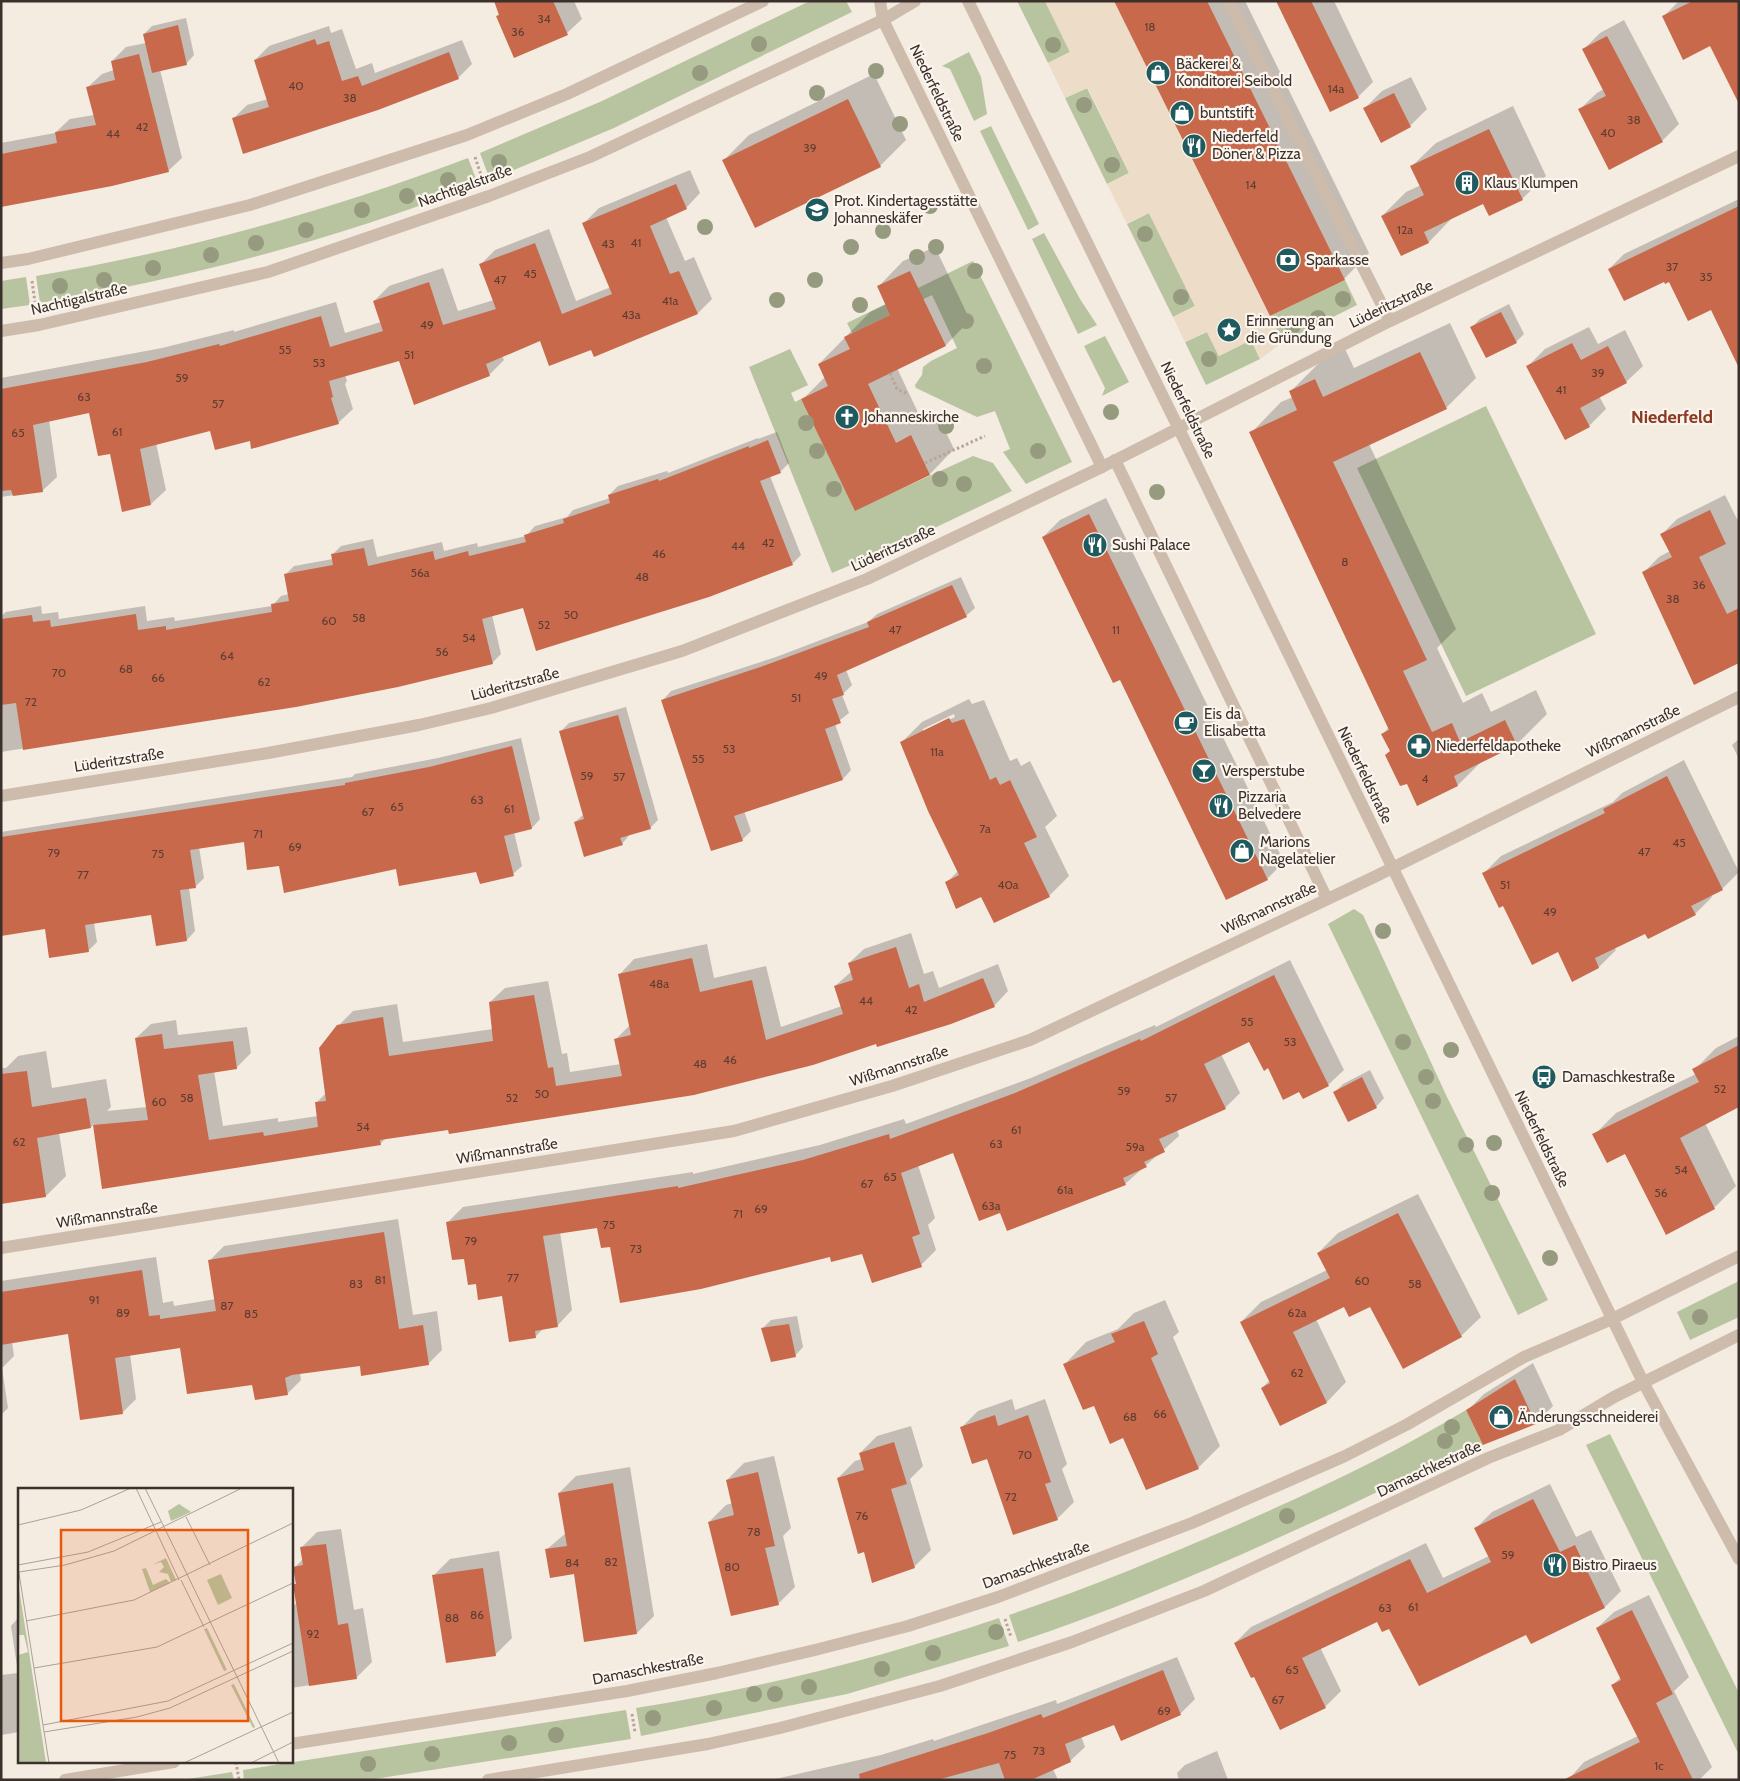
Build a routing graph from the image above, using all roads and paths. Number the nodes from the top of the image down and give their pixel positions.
1 (763, 1) edge
2 (880, 1) edge
3 (914, 1) edge
4 (968, 1) edge
5 (1229, 1) edge
6 (883, 20) junction
7 (467, 136) junction
8 (1739, 156) edge
9 (489, 196) junction
10 (28, 259) junction
11 (1, 263) edge
12 (1390, 321) junction
13 (38, 325) junction
14 (1, 331) edge
15 (890, 373) dead end
16 (908, 394) dead end
17 (1179, 428) junction
18 (984, 436) dead end
19 (1115, 460) junction
20 (925, 463) dead end
21 (1102, 467) junction
22 (1739, 697) edge
23 (1, 796) edge
24 (1392, 868) junction
25 (1327, 899) junction
26 (1, 1248) edge
27 (1739, 1256) edge
28 (1612, 1318) junction
29 (1739, 1335) edge
30 (1643, 1382) junction
31 (1739, 1559) edge
32 (998, 1597) junction
33 (1019, 1661) junction
34 (628, 1691) junction
35 (292, 1744) edge
36 (639, 1756) junction
37 (162, 1764) edge
38 (236, 1764) edge
39 (65, 1780) edge
40 (239, 1780) edge
41 (488, 1780) edge

1 - 7 street
2 - 6 street, Niederfeldstraße
3 - 6 street, Nachtigalstraße
4 - 17 street, Niederfeldstraße
5 - 12 street
6 - 9 street, Nachtigalstraße
6 - 21 street, Niederfeldstraße
7 - 9 path
7 - 10 street
8 - 12 street, Lüderitzstraße
9 - 13 street, Nachtigalstraße
10 - 11 street
10 - 13 path
12 - 17 street, Lüderitzstraße
13 - 14 street, Nachtigalstraße
15 - 16 path
17 - 19 street, Lüderitzstraße
17 - 24 street, Niederfeldstraße
18 - 20 path
19 - 21 street, Lüderitzstraße
19 - 25 street
21 - 23 street, Lüderitzstraße
22 - 24 street, Wißmannstraße
24 - 25 street, Wißmannstraße
24 - 28 street, Niederfeldstraße
25 - 26 street, Wißmannstraße
27 - 28 street, Damaschkestraße
28 - 30 street, Niederfeldstraße
28 - 32 street, Damaschkestraße
29 - 30 street, Damaschkestraße
30 - 31 street, Niederfeldstraße
30 - 33 street, Damaschkestraße
32 - 33 path
32 - 34 street, Damaschkestraße
33 - 36 street, Damaschkestraße
34 - 35 street, Damaschkestraße
34 - 36 path
36 - 41 street, Damaschkestraße
37 - 39 street
38 - 40 path

